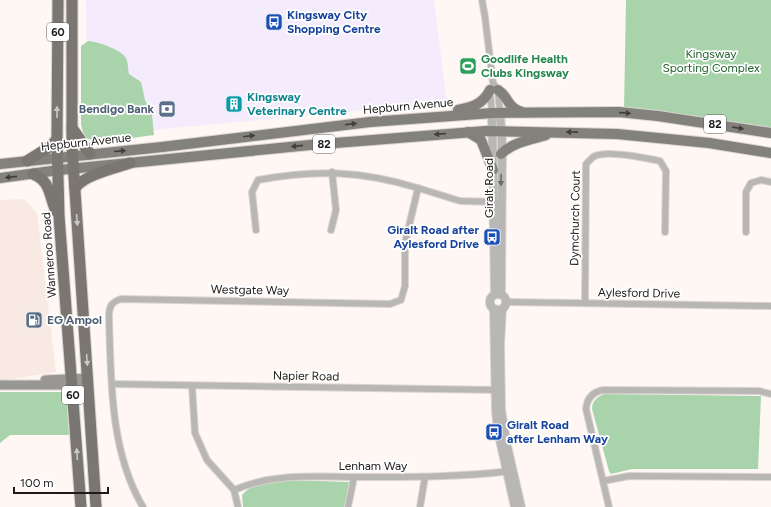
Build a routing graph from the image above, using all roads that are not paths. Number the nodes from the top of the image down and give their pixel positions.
1 (58, 0) edge
2 (72, 0) edge
3 (482, 0) edge
4 (72, 30) junction
5 (57, 65) junction
6 (494, 87) junction
7 (496, 113) junction
8 (527, 113) junction
9 (443, 115) junction
10 (72, 127) junction
11 (497, 131) junction
12 (468, 132) junction
13 (555, 132) junction
14 (771, 133) edge
15 (57, 139) junction
16 (771, 153) edge
17 (90, 154) junction
18 (501, 154) junction
19 (73, 156) junction
20 (58, 158) junction
21 (27, 161) junction
22 (130, 163) junction
23 (0, 164) edge
24 (73, 169) junction
25 (59, 170) junction
26 (493, 170) junction
27 (332, 172) junction
28 (33, 174) junction
29 (0, 178) edge
30 (771, 182) edge
31 (75, 188) junction
32 (418, 188) junction
33 (497, 202) junction
34 (60, 216) junction
35 (256, 230) dead end
36 (331, 230) dead end
37 (665, 232) dead end
38 (746, 232) dead end
39 (498, 294) junction
40 (585, 303) junction
41 (771, 306) edge
42 (501, 307) junction
43 (0, 380) edge
44 (72, 382) junction
45 (88, 382) junction
46 (112, 384) junction
47 (0, 385) edge
48 (192, 386) junction
49 (497, 390) junction
50 (771, 394) edge
51 (510, 471) junction
52 (354, 477) junction
53 (425, 477) junction
54 (771, 477) edge
55 (604, 481) junction
56 (234, 490) junction
57 (81, 507) edge
58 (96, 507) edge
59 (143, 507) edge
60 (238, 507) edge
61 (348, 507) edge
62 (420, 507) edge
63 (515, 507) edge
64 (521, 507) edge
65 (609, 507) edge

1 - 5 highway, Wanneroo Road / 60
2 - 4 highway, 60
3 - 6 street, Giralt Road
4 - 5 highway
4 - 10 highway, 60
15 -> 5 highway, Wanneroo Road / 60
6 - 7 street, Giralt Road
6 - 8 main road
6 - 9 main road
7 - 8 main road, Hepburn Avenue / 82
7 - 9 main road, Hepburn Avenue / 82
7 - 11 street, Giralt Road
8 -> 14 main road, Hepburn Avenue / 82
17 -> 9 main road, Hepburn Avenue / 82
10 - 17 highway
10 - 19 highway, 60
11 - 12 main road, Hepburn Avenue / 82
11 - 13 main road, Hepburn Avenue / 82
11 - 18 street, Giralt Road
11 - 26 street, Giralt Road
12 -> 22 main road, Hepburn Avenue / 82
12 - 26 main road
16 -> 13 main road, Hepburn Avenue / 82
13 - 18 main road
15 - 20 highway, Wanneroo Road / 60
15 - 21 highway
17 - 19 main road, Hepburn Avenue / 82
18 -> 33 street, Giralt Road
19 - 20 main road, Hepburn Avenue / 82
19 - 24 highway, 60
20 - 21 main road, Hepburn Avenue / 82
20 - 25 highway, Wanneroo Road / 60
21 - 23 main road, Hepburn Avenue / 82
22 - 24 main road, Hepburn Avenue / 82
22 - 31 highway
24 - 25 main road, Hepburn Avenue / 82
24 - 31 highway, 60
25 - 28 main road, Hepburn Avenue / 82
25 - 34 highway, Wanneroo Road / 60
26 - 33 street, Giralt Road
27 - 32 street
27 - 35 street
27 - 36 street
28 -> 29 main road, Hepburn Avenue / 82
28 - 34 highway
30 - 38 street
31 -> 45 highway, 60
32 - 33 street
32 - 46 street, Westgate Way
33 - 39 street, Giralt Road
34 - 44 highway, Wanneroo Road / 60
37 - 40 street, Dymchurch Court
39 - 42 street
39 - 42 street, Giralt Road
40 - 41 street, Aylesford Drive
40 - 42 street, Aylesford Drive
42 - 49 street
43 - 44 main road
44 - 45 main road
44 - 47 main road
57 -> 44 highway, Wanneroo Road / 60
45 - 58 highway, 60
46 - 48 street, Napier Road
46 - 59 street, Westgate Way
48 - 49 street, Napier Road
48 - 56 street
49 - 51 street
50 - 55 street
51 - 53 street, Lenham Way
51 - 63 street
51 - 64 street
52 - 53 street, Lenham Way
52 - 56 street, Lenham Way
52 - 61 street
53 - 62 street
54 - 55 street
55 - 65 street
56 - 60 street

